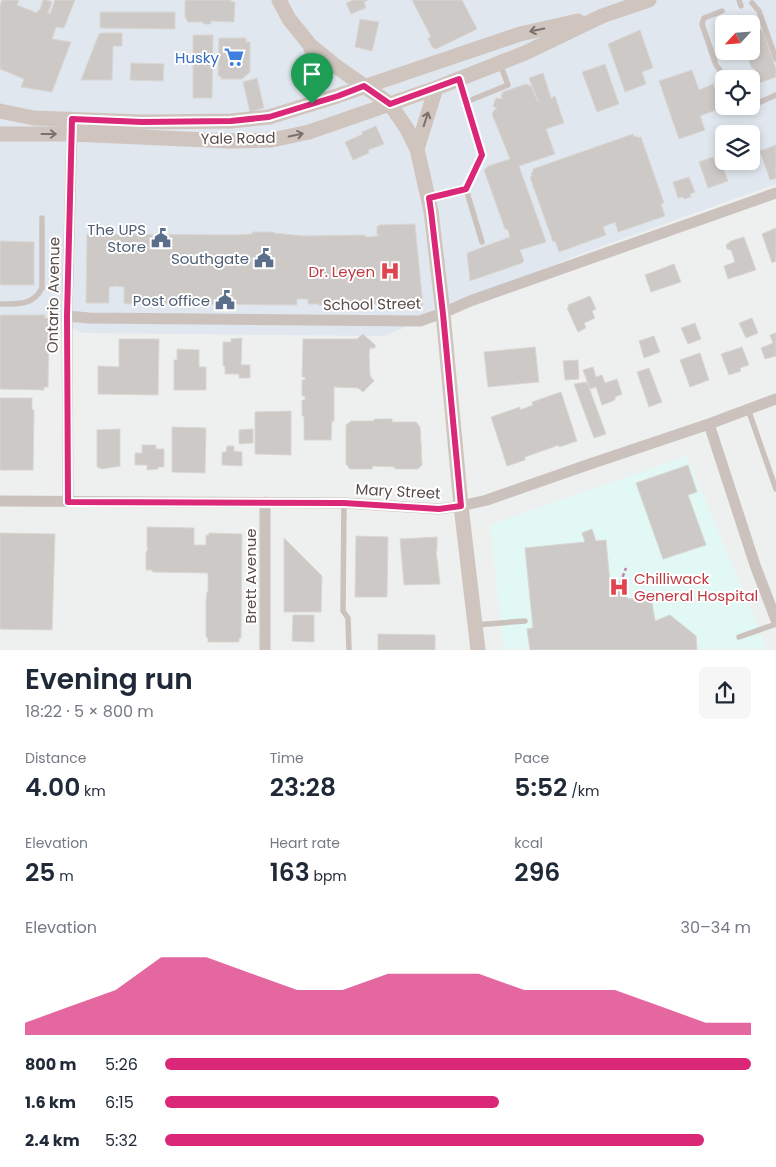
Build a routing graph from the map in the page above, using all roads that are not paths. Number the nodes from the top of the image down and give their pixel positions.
1 (279, 0) edge
2 (649, 0) edge
3 (752, 3) dead end
4 (722, 11) dead end
5 (602, 16) junction
6 (310, 45) junction
7 (776, 59) edge
8 (499, 63) junction
9 (719, 70) edge
10 (459, 79) junction
11 (364, 86) junction
12 (436, 88) junction
13 (776, 96) edge
14 (466, 102) junction
15 (760, 102) edge
16 (312, 104) junction
17 (390, 104) junction
18 (0, 111) edge
19 (0, 118) edge
20 (34, 118) junction
21 (72, 127) junction
22 (0, 134) edge
23 (417, 149) junction
24 (466, 189) junction
25 (776, 193) edge
26 (429, 198) junction
27 (42, 218) dead end
28 (482, 242) dead end
29 (0, 304) edge
30 (443, 314) junction
31 (67, 316) junction
32 (776, 399) edge
33 (748, 409) junction
34 (709, 424) junction
35 (776, 489) edge
36 (0, 501) edge
37 (68, 502) junction
38 (265, 502) junction
39 (344, 503) junction
40 (461, 506) junction
41 (776, 620) edge
42 (525, 621) dead end
43 (776, 624) edge
44 (475, 625) junction
45 (739, 637) dead end
46 (265, 650) edge
47 (349, 650) edge
48 (478, 650) edge

1 - 6 main road
2 - 5 main road, Yale Road
3 - 7 lane
4 - 9 lane
5 - 8 main road, Yale Road
5 -> 11 main road, Yale Road
6 - 11 main road
6 - 16 main road
8 - 10 main road, Yale Road
8 - 14 lane
10 - 12 main road, Yale Road
10 - 14 lane
11 - 16 main road, Yale Road
11 - 17 main road
12 - 17 main road, Yale Road
23 -> 12 main road
13 - 15 lane
14 - 24 lane
16 - 21 main road, Yale Road
21 -> 17 main road, Yale Road
17 - 23 main road
18 - 20 main road, Yale Road
19 - 20 main road
20 - 21 main road, Yale Road
22 -> 21 main road, Yale Road
21 - 31 street, Ontario Avenue
23 - 26 main road
24 - 26 lane
24 - 28 lane
25 - 30 street, School Street
26 - 30 main road
27 - 29 lane
30 - 31 street, School Street
30 - 40 main road
31 - 37 street, Ontario Avenue
32 - 33 street, Mary Street
33 - 34 street, Mary Street
33 - 35 lane
34 - 40 street, Mary Street
34 - 41 street
36 - 37 street, Mary Street
37 - 38 street, Mary Street
38 - 39 street, Mary Street
38 - 46 street, Brett Avenue
39 - 40 street, Mary Street
39 - 47 lane
40 - 44 main road
42 - 44 lane
43 - 45 lane
44 - 48 main road

